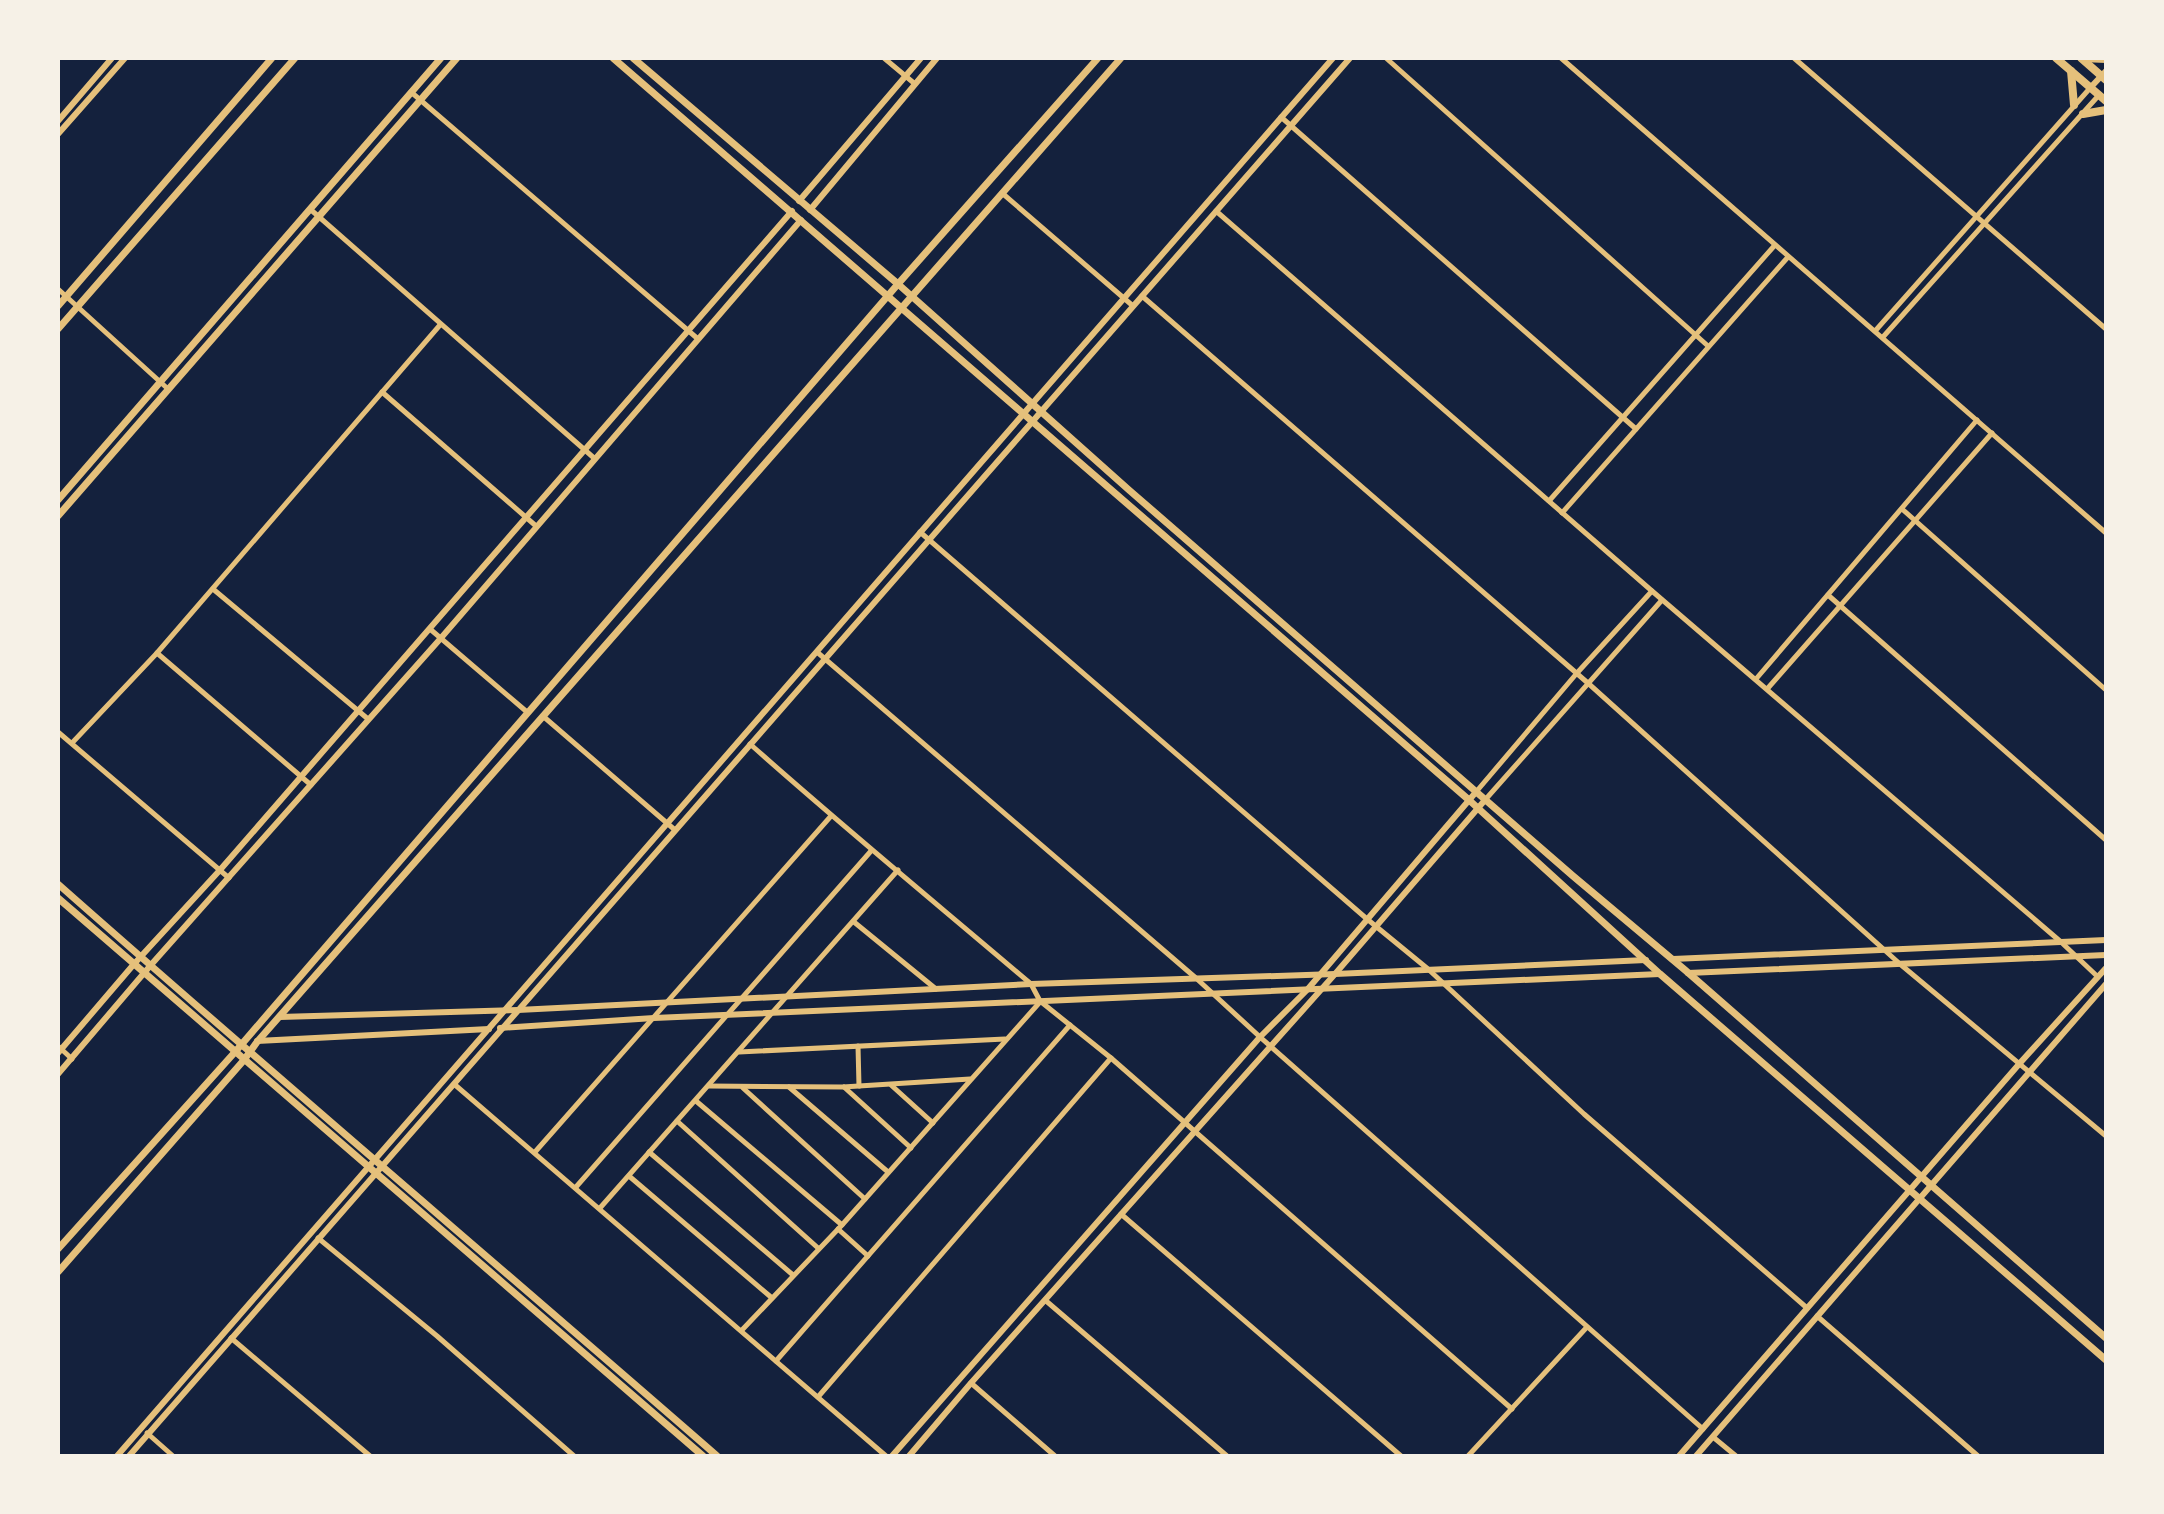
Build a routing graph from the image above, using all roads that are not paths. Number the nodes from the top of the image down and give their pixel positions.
1 (112, 58) edge
2 (125, 58) edge
3 (272, 58) edge
4 (295, 58) edge
5 (441, 58) edge
6 (457, 58) edge
7 (613, 58) edge
8 (633, 58) edge
9 (884, 58) edge
10 (921, 58) edge
11 (937, 58) edge
12 (1098, 58) edge
13 (1121, 58) edge
14 (1333, 58) edge
15 (1350, 58) edge
16 (1386, 58) edge
17 (1561, 58) edge
18 (1794, 58) edge
19 (2056, 58) edge
20 (2081, 58) edge
21 (2106, 59) edge
22 (2071, 71) junction
23 (905, 76) junction
24 (2105, 76) edge
25 (915, 84) junction
26 (2091, 87) junction
27 (2106, 87) edge
28 (411, 92) junction
29 (2103, 98) edge
30 (419, 100) junction
31 (2074, 105) junction
32 (2106, 110) edge
33 (2083, 114) junction
34 (1281, 117) junction
35 (58, 121) edge
36 (1291, 126) junction
37 (58, 134) edge
38 (1002, 193) junction
39 (799, 201) junction
40 (310, 209) junction
41 (810, 210) junction
42 (792, 211) junction
43 (1216, 211) junction
44 (318, 217) junction
45 (1976, 217) junction
46 (802, 219) junction
47 (1985, 224) junction
48 (1775, 245) junction
49 (1788, 257) junction
50 (898, 284) junction
51 (58, 289) edge
52 (67, 296) junction
53 (1142, 296) junction
54 (887, 297) junction
55 (911, 297) junction
56 (1124, 298) junction
57 (58, 306) edge
58 (78, 306) junction
59 (1133, 306) junction
60 (901, 309) junction
61 (440, 325) junction
62 (58, 329) edge
63 (2106, 329) edge
64 (689, 330) junction
65 (1876, 330) junction
66 (1695, 334) junction
67 (1883, 337) junction
68 (698, 339) junction
69 (1708, 346) junction
70 (160, 383) junction
71 (168, 389) junction
72 (382, 392) junction
73 (1032, 404) junction
74 (1041, 412) junction
75 (1023, 414) junction
76 (1622, 417) junction
77 (1977, 420) junction
78 (1032, 422) junction
79 (1636, 429) junction
80 (1992, 433) junction
81 (585, 450) junction
82 (594, 458) junction
83 (58, 500) edge
84 (1549, 501) junction
85 (1902, 509) junction
86 (1562, 513) junction
87 (58, 516) edge
88 (526, 518) junction
89 (1915, 520) junction
90 (536, 526) junction
91 (920, 532) junction
92 (2106, 533) edge
93 (929, 540) junction
94 (213, 589) junction
95 (1652, 591) junction
96 (1828, 595) junction
97 (1662, 600) junction
98 (1840, 605) junction
99 (430, 629) junction
100 (441, 638) junction
101 (817, 652) junction
102 (157, 653) junction
103 (825, 659) junction
104 (1577, 673) junction
105 (1756, 679) junction
106 (1589, 684) junction
107 (1768, 688) junction
108 (2106, 690) edge
109 (359, 711) junction
110 (527, 712) junction
111 (544, 717) junction
112 (368, 719) junction
113 (58, 732) edge
114 (72, 743) junction
115 (750, 744) junction
116 (301, 776) junction
117 (311, 785) junction
118 (1476, 792) junction
119 (1469, 800) junction
120 (1485, 800) junction
121 (1478, 808) junction
122 (831, 816) junction
123 (667, 824) junction
124 (675, 830) junction
125 (2106, 840) edge
126 (871, 851) junction
127 (220, 870) junction
128 (898, 870) junction
129 (230, 878) junction
130 (58, 884) edge
131 (58, 898) edge
132 (1367, 919) junction
133 (854, 922) junction
134 (1376, 927) junction
135 (2106, 940) edge
136 (2061, 942) junction
137 (1885, 950) junction
138 (2106, 955) edge
139 (2075, 956) junction
140 (140, 957) junction
141 (1673, 959) junction
142 (1646, 960) junction
143 (134, 964) junction
144 (1900, 964) junction
145 (150, 966) junction
146 (2106, 968) edge
147 (1428, 969) junction
148 (144, 973) junction
149 (1688, 973) junction
150 (1335, 974) junction
151 (1660, 974) junction
152 (1319, 975) junction
153 (2098, 977) junction
154 (1197, 979) junction
155 (1031, 984) junction
156 (1441, 984) junction
157 (2105, 986) edge
158 (1320, 989) junction
159 (937, 990) junction
160 (1307, 990) junction
161 (1214, 994) junction
162 (787, 996) junction
163 (743, 998) junction
164 (670, 1001) junction
165 (1040, 1001) junction
166 (506, 1009) junction
167 (518, 1010) junction
168 (772, 1013) junction
169 (726, 1015) junction
170 (280, 1017) junction
171 (654, 1018) junction
172 (1070, 1025) junction
173 (502, 1028) junction
174 (489, 1029) junction
175 (1260, 1037) junction
176 (1006, 1039) junction
177 (257, 1042) junction
178 (1270, 1045) junction
179 (858, 1046) junction
180 (238, 1048) junction
181 (59, 1050) edge
182 (738, 1052) junction
183 (247, 1056) junction
184 (1111, 1058) junction
185 (72, 1059) junction
186 (2020, 1063) junction
187 (2030, 1071) junction
188 (58, 1074) edge
189 (971, 1079) junction
190 (453, 1083) junction
191 (890, 1085) junction
192 (709, 1086) junction
193 (788, 1086) junction
194 (859, 1086) junction
195 (743, 1087) junction
196 (843, 1087) junction
197 (696, 1101) junction
198 (677, 1121) junction
199 (933, 1123) junction
200 (1185, 1123) junction
201 (1195, 1131) junction
202 (2106, 1136) edge
203 (911, 1148) junction
204 (535, 1152) junction
205 (649, 1152) junction
206 (379, 1162) junction
207 (373, 1169) junction
208 (888, 1172) junction
209 (629, 1176) junction
210 (1922, 1177) junction
211 (1930, 1184) junction
212 (576, 1187) junction
213 (1911, 1190) junction
214 (1919, 1197) junction
215 (865, 1199) junction
216 (600, 1208) junction
217 (1121, 1214) junction
218 (840, 1227) junction
219 (318, 1238) junction
220 (818, 1248) junction
221 (58, 1249) edge
222 (868, 1256) junction
223 (58, 1272) edge
224 (793, 1275) junction
225 (772, 1298) junction
226 (1045, 1300) junction
227 (1807, 1308) junction
228 (1817, 1316) junction
229 (1587, 1327) junction
230 (742, 1330) junction
231 (231, 1338) junction
232 (2106, 1338) edge
233 (2106, 1360) edge
234 (776, 1361) junction
235 (1752, 1371) junction
236 (1763, 1380) junction
237 (971, 1383) junction
238 (818, 1397) junction
239 (1512, 1409) junction
240 (1703, 1429) junction
241 (144, 1431) junction
242 (1713, 1437) junction
243 (117, 1456) edge
244 (129, 1456) edge
245 (173, 1456) edge
246 (370, 1456) edge
247 (574, 1456) edge
248 (703, 1456) edge
249 (717, 1456) edge
250 (886, 1456) edge
251 (892, 1456) edge
252 (909, 1456) edge
253 (1055, 1456) edge
254 (1227, 1456) edge
255 (1401, 1456) edge
256 (1468, 1456) edge
257 (1679, 1456) edge
258 (1696, 1456) edge
259 (1736, 1456) edge
260 (1978, 1456) edge

1 - 35 street
2 - 37 street
3 - 52 main road
4 - 58 main road
5 - 28 main road
6 - 30 main road
7 - 42 main road
8 - 39 main road
9 - 23 street
10 - 23 street
11 - 25 street
12 - 50 main road
13 - 38 main road
14 - 34 street
15 - 36 street
16 - 66 street
17 - 48 street
18 - 45 street
19 - 22 main road
20 - 21 main road
20 - 24 main road
22 - 26 main road
22 - 31 main road
23 - 25 street
23 - 39 street
24 - 26 street
25 - 41 street
26 - 29 main road
26 - 31 street
27 - 29 street
28 - 30 street
28 - 40 main road
29 - 33 street
30 - 44 main road
30 - 64 street
31 - 45 street
32 - 33 main road
33 - 47 street
34 - 36 street
34 - 56 street
36 - 43 street
36 - 76 street
38 - 55 main road
38 - 56 street
39 - 41 main road
40 - 44 street
40 - 70 main road
41 - 50 main road
42 - 46 main road
42 - 64 street
43 - 53 street
43 - 84 street
44 - 61 street
44 - 71 main road
45 - 47 street
45 - 65 street
46 - 54 main road
46 - 68 street
47 - 63 street
47 - 67 street
48 - 49 street
48 - 66 street
49 - 65 street
49 - 69 street
50 - 54 main road
50 - 55 main road
51 - 52 street
52 - 57 main road
52 - 58 street
53 - 59 street
53 - 104 street
54 - 60 main road
54 - 110 main road
55 - 60 main road
55 - 73 main road
56 - 59 street
56 - 73 street
58 - 62 main road
58 - 70 street
59 - 74 street
60 - 75 main road
60 - 111 main road
61 - 72 street
61 - 81 street
64 - 68 street
64 - 81 street
65 - 67 street
66 - 69 street
66 - 76 street
67 - 77 street
68 - 82 street
69 - 79 street
70 - 71 street
70 - 83 main road
71 - 87 main road
72 - 88 street
72 - 94 street
73 - 74 main road
73 - 75 street
74 - 78 street
74 - 118 main road
75 - 78 main road
75 - 91 street
76 - 79 street
76 - 84 street
77 - 80 street
77 - 85 street
78 - 93 street
78 - 119 main road
79 - 86 street
80 - 89 street
80 - 92 street
81 - 82 street
81 - 88 street
82 - 90 street
84 - 86 street
85 - 89 street
85 - 96 street
86 - 95 street
88 - 90 street
88 - 99 street
89 - 98 street
89 - 108 street
90 - 100 street
91 - 93 street
91 - 101 street
93 - 103 street
93 - 132 street
94 - 102 street
94 - 109 street
95 - 97 street
95 - 104 street
96 - 98 street
96 - 105 street
97 - 105 street
97 - 106 street
98 - 107 street
98 - 125 street
99 - 100 street
99 - 109 street
100 - 110 street
100 - 112 street
101 - 103 street
101 - 123 street
102 - 114 street
102 - 116 street
103 - 115 street
103 - 154 street
104 - 106 street
104 - 118 street
105 - 107 street
106 - 120 street
106 - 137 street
107 - 136 street
109 - 112 street
109 - 116 street
110 - 180 main road
111 - 123 street
111 - 170 main road
112 - 117 street
113 - 114 street
114 - 127 street
115 - 122 street
115 - 124 street
116 - 117 street
116 - 127 street
117 - 129 street
118 - 119 street
118 - 120 main road
119 - 121 main road
119 - 132 street
120 - 121 street
120 - 141 main road
121 - 134 street
121 - 142 main road
122 - 126 street
122 - 164 street
123 - 124 street
123 - 166 street
124 - 167 street
126 - 128 street
126 - 163 street
127 - 129 street
127 - 140 street
128 - 133 street
128 - 155 street
129 - 145 street
130 - 140 main road
131 - 143 main road
132 - 134 street
132 - 152 street
133 - 159 street
133 - 162 street
134 - 147 street
134 - 150 street
135 - 136 street
136 - 137 street
136 - 139 street
137 - 141 street
137 - 144 street
138 - 139 street
139 - 144 street
139 - 153 street
140 - 143 street
140 - 145 main road
141 - 149 main road
142 - 147 street
142 - 151 main road
143 - 148 main road
143 - 181 street
144 - 149 street
144 - 186 street
145 - 148 street
145 - 180 main road
146 - 153 street
147 - 150 street
147 - 156 street
148 - 180 main road
148 - 185 street
149 - 210 main road
150 - 152 street
150 - 158 street
151 - 156 street
151 - 213 main road
152 - 154 street
152 - 160 street
153 - 186 street
154 - 155 street
154 - 161 street
155 - 159 street
155 - 165 street
156 - 158 street
156 - 227 street
157 - 187 street
158 - 160 street
158 - 178 street
159 - 162 street
160 - 161 street
160 - 175 street
161 - 165 street
161 - 175 street
162 - 163 street
162 - 168 street
163 - 164 street
163 - 169 street
164 - 167 street
164 - 171 street
165 - 168 street
165 - 172 street
165 - 176 street
166 - 167 street
166 - 170 street
166 - 174 street
167 - 173 street
168 - 169 street
168 - 182 street
169 - 171 street
169 - 212 street
170 - 177 main road
171 - 173 street
171 - 204 street
172 - 184 street
172 - 222 street
173 - 174 street
173 - 190 street
174 - 177 street
174 - 206 street
175 - 178 street
175 - 200 street
176 - 179 street
176 - 189 street
177 - 183 main road
178 - 201 street
178 - 229 street
179 - 182 street
179 - 194 street
180 - 183 main road
180 - 221 main road
181 - 185 street
182 - 192 street
183 - 206 main road
183 - 207 main road
183 - 223 main road
184 - 200 street
184 - 238 street
185 - 188 street
186 - 187 street
186 - 210 street
187 - 202 street
187 - 211 street
189 - 191 street
189 - 199 street
190 - 204 street
190 - 206 street
191 - 194 street
191 - 199 street
192 - 195 street
192 - 197 street
193 - 195 street
193 - 196 street
193 - 208 street
194 - 196 street
195 - 215 street
196 - 203 street
197 - 198 street
197 - 218 street
198 - 205 street
198 - 220 street
199 - 203 street
200 - 201 street
200 - 251 street
201 - 217 street
201 - 239 street
203 - 208 street
204 - 212 street
205 - 209 street
205 - 224 street
206 - 207 street
206 - 249 main road
207 - 219 street
207 - 241 street
207 - 248 main road
208 - 215 street
209 - 216 street
209 - 225 street
210 - 211 main road
210 - 213 street
211 - 214 street
211 - 232 main road
212 - 216 street
213 - 214 main road
213 - 227 street
214 - 228 street
214 - 233 main road
215 - 218 street
216 - 230 street
217 - 226 street
217 - 255 street
218 - 220 street
218 - 222 street
219 - 231 street
219 - 247 street
220 - 224 street
222 - 234 street
224 - 225 street
225 - 230 street
226 - 237 street
226 - 254 street
227 - 235 street
228 - 236 street
228 - 260 street
229 - 239 street
229 - 240 street
230 - 234 street
231 - 241 street
231 - 246 street
234 - 238 street
235 - 236 street
235 - 240 street
236 - 242 street
237 - 252 street
237 - 253 street
238 - 250 street
239 - 256 street
240 - 257 street
241 - 243 street
241 - 244 street
241 - 245 street
242 - 258 street
242 - 259 street

